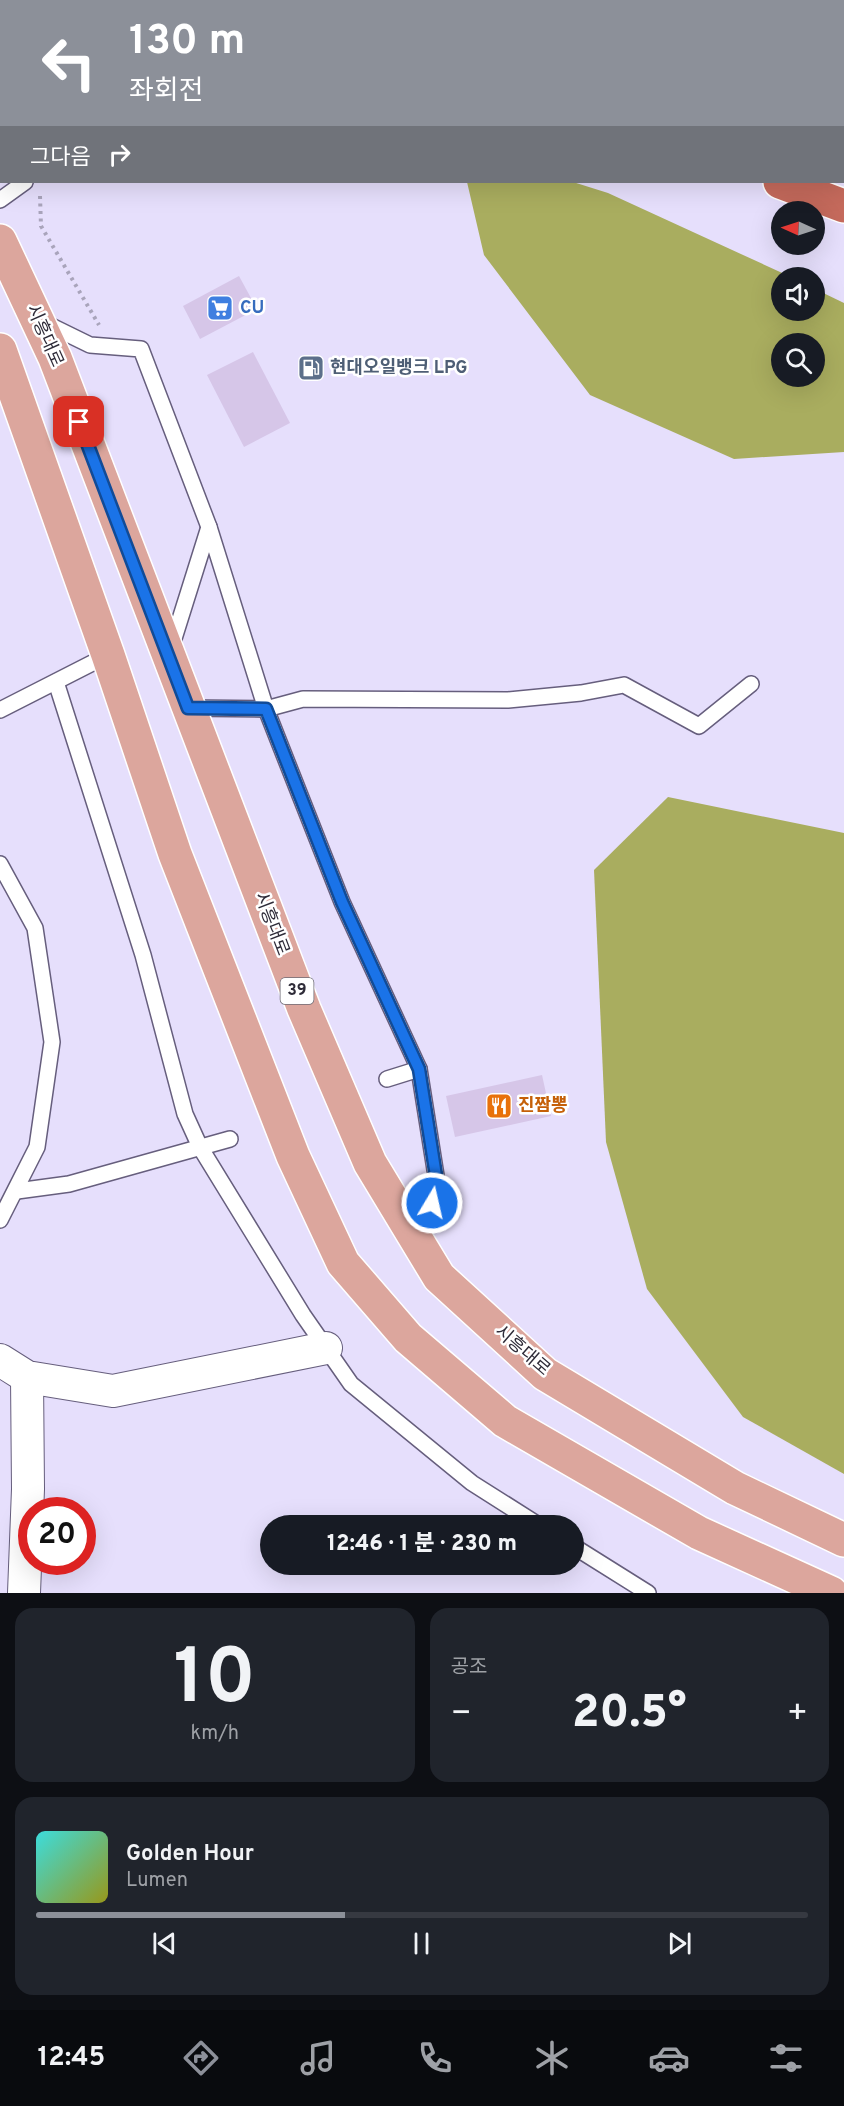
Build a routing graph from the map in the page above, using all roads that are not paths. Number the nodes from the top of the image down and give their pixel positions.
1 (24, 183) edge
2 (783, 183) edge
3 (0, 200) edge
4 (844, 206) edge
5 (0, 241) edge
6 (37, 319) junction
7 (0, 350) edge
8 (209, 527) junction
9 (108, 655) junction
10 (169, 656) junction
11 (56, 682) junction
12 (751, 684) dead end
13 (188, 708) junction
14 (266, 709) junction
15 (0, 710) edge
16 (0, 864) edge
17 (419, 1069) junction
18 (387, 1079) dead end
19 (230, 1139) dead end
20 (200, 1147) junction
21 (17, 1191) junction
22 (0, 1220) edge
23 (420, 1246) junction
24 (326, 1348) junction
25 (0, 1360) edge
26 (27, 1377) junction
27 (523, 1515) edge
28 (844, 1540) edge
29 (584, 1553) edge
30 (24, 1593) edge
31 (648, 1593) edge
32 (831, 1593) edge

1 - 3 lane
2 - 4 highway
5 - 6 main road, 시흥대로 / 39
6 - 8 lane
6 - 10 main road, 시흥대로 / 39
7 - 9 main road
8 - 10 lane
8 - 14 lane
9 - 11 lane
9 - 32 main road
10 - 13 main road, 시흥대로 / 39
11 - 15 lane
11 - 20 lane
12 - 14 lane
13 - 14 lane
13 - 23 main road, 시흥대로 / 39
14 - 17 lane
16 - 21 lane
17 - 18 lane
17 - 23 lane
19 - 20 lane
20 - 21 lane
20 - 24 lane
21 - 22 lane
23 - 28 main road, 시흥대로 / 39
24 - 26 street
24 - 27 lane
25 - 26 street
26 - 30 street
29 - 31 lane

